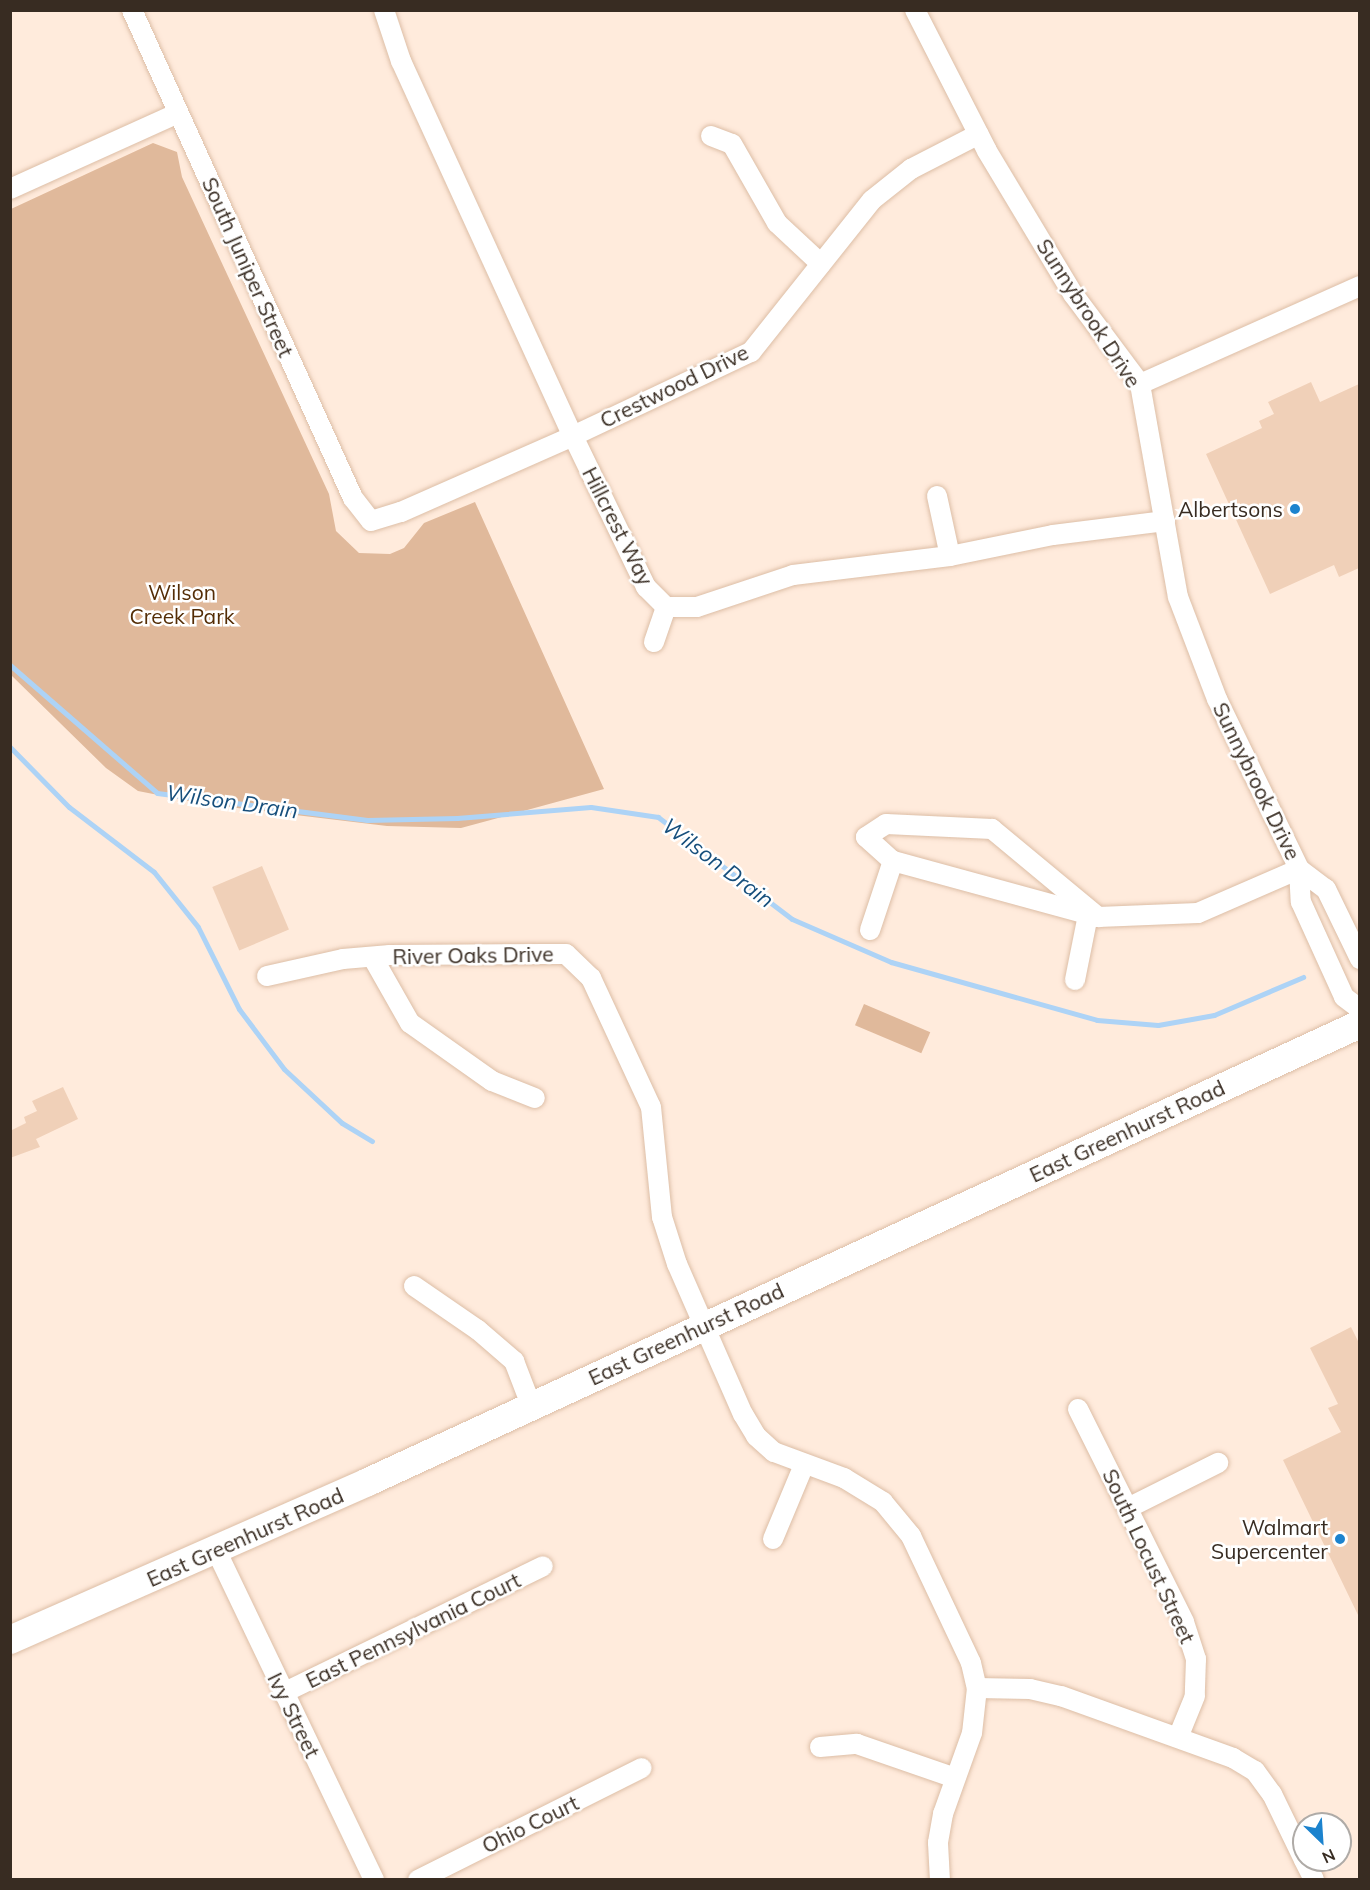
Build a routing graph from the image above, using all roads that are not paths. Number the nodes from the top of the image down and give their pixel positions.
1 (132, 10) edge
2 (384, 10) edge
3 (915, 10) edge
4 (178, 113) junction
5 (979, 134) junction
6 (711, 136) dead end
7 (10, 189) edge
8 (821, 264) junction
9 (1359, 286) edge
10 (1140, 384) junction
11 (573, 436) junction
12 (937, 496) dead end
13 (371, 521) joint
14 (1165, 521) junction
15 (950, 556) junction
16 (666, 607) junction
17 (654, 642) dead end
18 (893, 861) junction
19 (1299, 869) junction
20 (1093, 916) junction
21 (870, 930) dead end
22 (373, 958) junction
23 (1359, 959) edge
24 (267, 976) dead end
25 (1075, 980) dead end
26 (1359, 1009) edge
27 (1359, 1024) edge
28 (536, 1098) dead end
29 (414, 1286) dead end
30 (704, 1325) junction
31 (531, 1405) junction
32 (1078, 1409) dead end
33 (1218, 1462) dead end
34 (804, 1465) junction
35 (1128, 1508) junction
36 (773, 1539) dead end
37 (216, 1550) junction
38 (543, 1566) dead end
39 (10, 1640) edge
40 (977, 1688) junction
41 (283, 1693) junction
42 (1179, 1735) junction
43 (820, 1747) dead end
44 (642, 1768) dead end
45 (955, 1778) junction
46 (1292, 1835) edge
47 (375, 1880) edge
48 (418, 1880) edge
49 (940, 1880) edge

1 - 4 street, South Juniper Street
2 - 11 street, Hillcrest Way
3 - 5 street, Sunnybrook Drive
4 - 7 street
4 - 13 street, South Juniper Street
5 - 8 street, Crestwood Drive
5 - 10 street, Sunnybrook Drive
6 - 8 street
8 - 11 street, Crestwood Drive
9 - 10 street
10 - 14 street, Sunnybrook Drive
11 - 13 street, Crestwood Drive
11 - 16 street, Hillcrest Way
12 - 15 street
14 - 15 street, Hillcrest Way
14 - 19 street, Sunnybrook Drive
15 - 16 street, Hillcrest Way
16 - 17 street
18 - 20 street
18 - 20 street
18 - 21 street
19 - 20 street
19 - 23 street, Sunnybrook Drive
19 - 26 street, Sunnybrook Drive
20 - 25 street
22 - 24 street, River Oaks Drive
22 - 28 street, River Oaks Drive
22 - 30 street, River Oaks Drive
27 - 30 main road, East Greenhurst Road
29 - 31 street
30 - 31 main road, East Greenhurst Road
30 - 34 street
31 - 37 main road, East Greenhurst Road
32 - 35 street, South Locust Street
33 - 35 street
34 - 36 street
34 - 40 street
35 - 42 street, South Locust Street
37 - 39 main road, East Greenhurst Road
37 - 41 street, Ivy Street
38 - 41 street, East Pennsylvania Court
40 - 42 street
40 - 45 street
41 - 47 street, Ivy Street
42 - 46 street
43 - 45 street
44 - 48 street, Ohio Court
45 - 49 street

